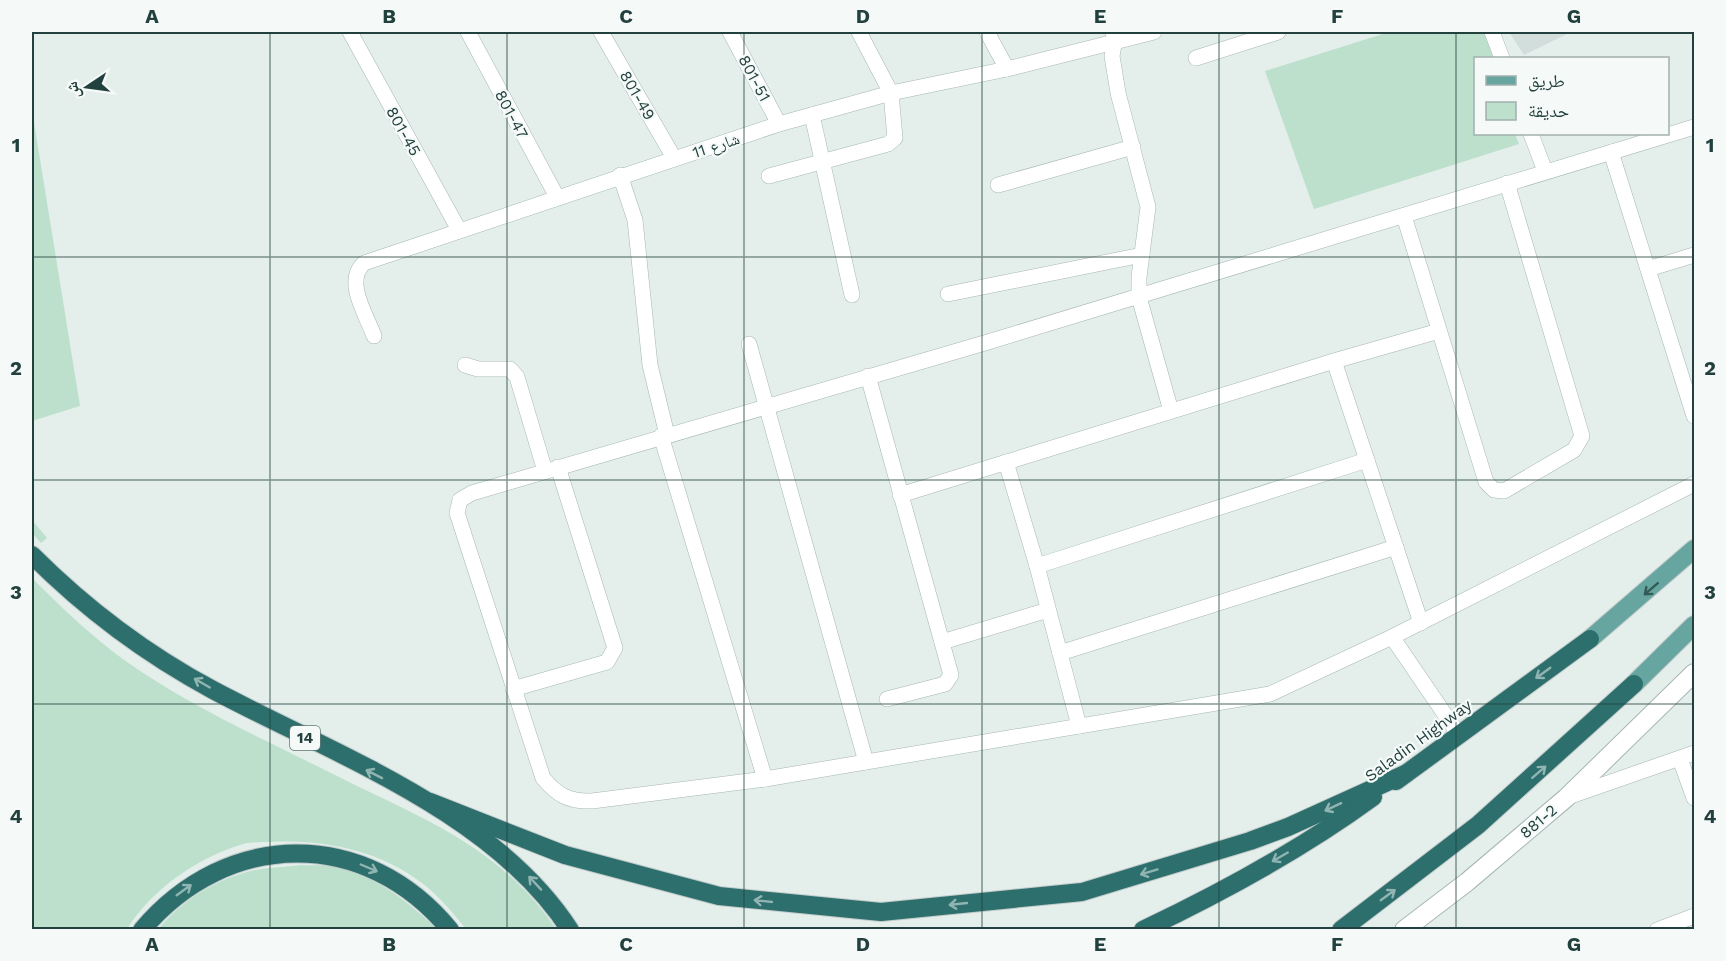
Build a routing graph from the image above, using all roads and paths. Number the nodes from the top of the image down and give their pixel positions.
1 (350, 32) edge
2 (468, 32) edge
3 (601, 32) edge
4 (730, 32) edge
5 (859, 32) edge
6 (987, 32) edge
7 (1154, 32) edge
8 (1278, 32) edge
9 (1492, 32) edge
10 (1114, 35) edge
11 (1502, 57) edge
12 (1196, 58) dead end
13 (1007, 69) junction
14 (891, 93) junction
15 (812, 115) junction
16 (779, 124) junction
17 (1695, 127) edge
18 (1531, 135) edge
19 (1668, 135) edge
20 (1669, 135) edge
21 (1133, 147) junction
22 (1611, 152) junction
23 (674, 158) junction
24 (822, 161) junction
25 (1545, 171) junction
26 (620, 175) junction
27 (769, 176) dead end
28 (1507, 183) junction
29 (998, 185) dead end
30 (557, 197) junction
31 (1404, 216) junction
32 (459, 230) junction
33 (1142, 255) junction
34 (1695, 255) edge
35 (1648, 269) junction
36 (948, 294) dead end
37 (852, 295) dead end
38 (1139, 297) junction
39 (1439, 331) junction
40 (374, 336) dead end
41 (749, 344) dead end
42 (1334, 361) junction
43 (465, 365) dead end
44 (868, 376) junction
45 (765, 405) junction
46 (1171, 411) junction
47 (1695, 416) edge
48 (664, 436) junction
49 (1367, 460) junction
50 (1006, 462) junction
51 (551, 469) junction
52 (1695, 484) edge
53 (900, 495) junction
54 (1396, 547) junction
55 (1695, 549) edge
56 (32, 555) edge
57 (1037, 566) junction
58 (1048, 610) junction
59 (1421, 623) junction
60 (1695, 625) edge
61 (1392, 638) junction
62 (1590, 639) joint
63 (942, 642) junction
64 (1060, 653) junction
65 (1695, 674) edge
66 (1634, 684) joint
67 (513, 689) junction
68 (887, 699) dead end
69 (1079, 726) junction
70 (1459, 735) junction
71 (1687, 756) edge
72 (866, 762) junction
73 (1405, 774) junction
74 (765, 779) junction
75 (1566, 798) junction
76 (1695, 798) edge
77 (430, 802) junction
78 (1695, 916) edge
79 (142, 930) edge
80 (450, 930) edge
81 (570, 930) edge
82 (1143, 930) edge
83 (1341, 930) edge
84 (1404, 930) edge
85 (1657, 930) edge

1 - 32 street, 801-45
2 - 30 street, 801-47
3 - 23 street, 801-49
4 - 16 street, 801-51
5 - 14 street
6 - 13 street
7 - 10 street, شارع 11
8 - 12 street
9 - 11 street
10 - 13 street, شارع 11
10 - 21 street
13 - 14 street, شارع 11
14 - 15 street, شارع 11
14 - 24 street
15 - 16 street, شارع 11
15 - 24 street
16 - 23 street, شارع 11
17 - 20 street
18 - 25 street
19 - 22 street
21 - 29 street
21 - 33 street
22 - 25 street
22 - 35 street
23 - 26 street, شارع 11
24 - 27 street
24 - 37 street
25 - 28 street
26 - 30 street, شارع 11
26 - 48 street
28 - 31 street
28 - 39 street
30 - 32 street, شارع 11
31 - 38 street
31 - 39 street
32 - 40 street, شارع 11
33 - 36 street
33 - 38 street
34 - 35 street
35 - 47 street
38 - 44 street
38 - 46 street
39 - 42 street
41 - 45 street
42 - 46 street
42 - 49 street
43 - 51 street
44 - 45 street
44 - 53 street
45 - 48 street
45 - 72 street
46 - 50 street
48 - 51 street
48 - 74 street
49 - 54 street
49 - 57 street
50 - 53 street
50 - 57 street
51 - 67 street
51 - 67 street
52 - 59 street
53 - 63 street
54 - 59 street
54 - 64 street
55 -> 62 main road, Saladin Highway
77 -> 56 highway, 14
57 - 58 street
58 - 63 street
58 - 64 street
59 - 61 street
60 - 66 main road
61 - 69 street
61 - 70 street
62 -> 70 highway, Saladin Highway
63 - 68 street
64 - 69 street
65 - 75 street
83 -> 66 highway
67 - 74 street
69 - 72 street
70 - 73 highway, Saladin Highway
71 - 75 street, 881-2
71 - 76 street
72 - 74 street
73 -> 77 highway
73 -> 82 highway, Saladin Highway
75 - 84 street, 881-2
81 -> 77 highway, 14
78 - 85 street
79 -> 80 highway

